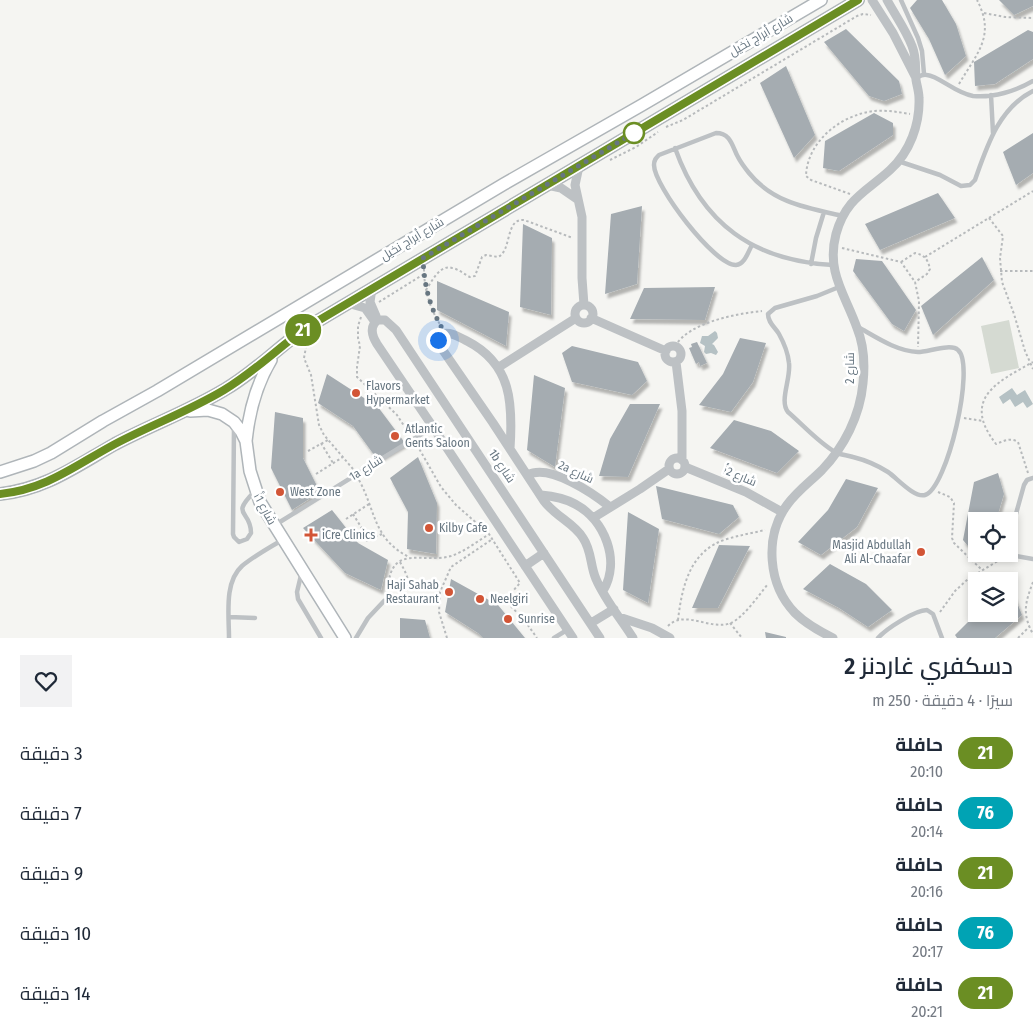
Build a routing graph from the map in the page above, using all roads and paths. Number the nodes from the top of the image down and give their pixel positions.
1 (821, 0) edge
2 (858, 0) edge
3 (872, 0) edge
4 (887, 0) edge
5 (901, 0) edge
6 (977, 0) edge
7 (984, 13) junction
8 (881, 14) junction
9 (1033, 18) edge
10 (920, 76) junction
11 (1033, 81) edge
12 (1026, 85) junction
13 (956, 91) junction
14 (1031, 91) edge
15 (991, 95) junction
16 (918, 116) junction
17 (993, 135) junction
18 (675, 148) junction
19 (608, 161) dead end
20 (898, 161) junction
21 (581, 165) junction
22 (548, 185) junction
23 (1033, 190) edge
24 (857, 196) junction
25 (577, 199) junction
26 (824, 212) junction
27 (843, 216) junction
28 (989, 218) junction
29 (582, 241) junction
30 (752, 245) junction
31 (834, 246) junction
32 (925, 257) junction
33 (423, 258) junction
34 (901, 262) junction
35 (811, 264) junction
36 (834, 265) junction
37 (1033, 270) edge
38 (1000, 271) junction
39 (424, 274) junction
40 (915, 282) junction
41 (839, 287) junction
42 (372, 288) junction
43 (426, 290) junction
44 (347, 303) junction
45 (584, 305) junction
46 (370, 310) junction
47 (768, 314) junction
48 (576, 318) junction
49 (591, 318) junction
50 (376, 321) junction
51 (857, 326) junction
52 (298, 333) junction
53 (445, 333) junction
54 (675, 346) junction
55 (666, 351) junction
56 (918, 352) junction
57 (275, 353) junction
58 (676, 362) junction
59 (1032, 362) edge
60 (499, 367) junction
61 (1033, 368) edge
62 (180, 414) junction
63 (959, 417) junction
64 (983, 420) junction
65 (234, 422) junction
66 (433, 426) junction
67 (413, 439) junction
68 (328, 440) junction
69 (246, 441) junction
70 (321, 444) junction
71 (510, 449) junction
72 (308, 451) dead end
73 (836, 452) junction
74 (343, 457) junction
75 (333, 463) junction
76 (684, 463) junction
77 (0, 472) edge
78 (316, 474) dead end
79 (356, 474) junction
80 (528, 475) junction
81 (1032, 478) edge
82 (932, 490) junction
83 (255, 491) junction
84 (0, 494) edge
85 (541, 495) junction
86 (369, 504) junction
87 (610, 507) junction
88 (782, 512) junction
89 (1017, 512) edge
90 (353, 514) junction
91 (593, 518) junction
92 (346, 519) dead end
93 (274, 526) junction
94 (776, 528) junction
95 (382, 534) junction
96 (488, 534) junction
97 (283, 540) junction
98 (492, 540) junction
99 (544, 553) junction
100 (1018, 556) edge
101 (409, 557) junction
102 (1033, 559) edge
103 (400, 562) junction
104 (994, 562) edge
105 (525, 566) junction
106 (302, 570) junction
107 (982, 570) junction
108 (775, 577) junction
109 (1033, 582) edge
110 (603, 591) junction
111 (384, 601) dead end
112 (617, 613) junction
113 (229, 617) junction
114 (935, 617) junction
115 (255, 618) dead end
116 (678, 620) junction
117 (591, 623) junction
118 (730, 623) junction
119 (1029, 627) junction
120 (570, 634) edge
121 (1033, 634) edge
122 (666, 636) edge
123 (229, 638) edge
124 (321, 638) edge
125 (345, 638) edge
126 (356, 638) edge
127 (447, 638) edge
128 (537, 638) edge
129 (554, 638) edge
130 (600, 638) edge
131 (633, 638) edge
132 (742, 638) edge
133 (832, 638) edge
134 (878, 638) edge
135 (942, 638) edge
136 (1018, 638) edge

1 - 77 street, شارع أبراج نخيل
2 - 21 street, شارع أبراج نخيل
3 - 8 street, شارع 2
4 - 10 street, شارع 2
5 - 10 lane
6 - 7 path
7 - 9 path
7 - 13 path
8 - 10 street, شارع 2
8 - 19 path
10 - 13 lane
10 - 16 street, شارع 2
11 - 12 lane
12 - 14 lane
12 - 15 lane
13 - 15 lane
14 - 17 lane
15 - 17 lane
16 - 20 street, شارع 2
16 - 24 path
17 - 20 lane
18 - 26 lane
18 - 30 lane
18 - 30 lane
20 - 24 street, شارع 2
21 - 22 street, شارع أبراج نخيل
21 - 25 street
22 - 25 street
22 - 33 street, شارع أبراج نخيل
23 - 28 path
24 - 27 street, شارع 2
25 - 29 street
26 - 27 lane
26 - 35 lane
27 - 31 street, شارع 2
28 - 32 path
28 - 38 path
29 - 43 path
29 - 45 street
30 - 35 lane
31 - 34 path
31 - 36 street, شارع 2
32 - 34 path
32 - 40 path
33 - 39 path
33 - 42 street, شارع أبراج نخيل
34 - 40 path
35 - 36 lane
36 - 41 street, شارع 2
37 - 38 path
38 - 59 path
39 - 43 path
39 - 46 path
40 - 56 path
41 - 47 lane
41 - 51 street, شارع 2
42 - 44 street, شارع أبراج نخيل
42 - 46 street
43 - 53 path
44 - 46 street
44 - 52 street, شارع أبراج نخيل
45 - 48 street
45 - 49 street
46 - 50 street, 1b شارع
46 - 67 path
47 - 54 path
47 - 73 lane
48 - 49 street
48 - 60 street
49 - 55 street
50 - 66 street, 1b شارع
50 - 99 street, 1b شارع
51 - 56 lane
51 - 73 street, شارع 2
52 - 57 street, شارع أبراج نخيل
52 - 68 path
53 - 60 street
53 - 71 street
54 - 55 street
54 - 58 street
55 - 58 street
56 - 63 lane
57 - 62 street, شارع أبراج نخيل
57 - 69 street
58 - 76 street
59 - 61 path
59 - 64 path
60 - 71 street
62 - 65 street
62 - 84 street, شارع أبراج نخيل
63 - 64 path
63 - 82 lane
64 - 81 path
65 - 69 street, شارع 1أ
65 - 83 lane
66 - 67 lane, 1a شارع
66 - 105 street, 1b شارع
67 - 79 lane, 1a شارع
67 - 96 path
68 - 70 path
68 - 74 path
69 - 83 street, شارع 1أ
70 - 72 path
70 - 75 path
71 - 80 street
73 - 82 lane
73 - 88 street, شارع 2
74 - 75 path
74 - 79 path
75 - 78 path
76 - 87 street
76 - 88 street, شارع 2أ
79 - 86 path
79 - 93 lane, 1a شارع
80 - 85 street
80 - 87 street, 2a شارع
81 - 89 lane
82 - 107 path
83 - 93 street, شارع 1أ
85 - 91 street
85 - 110 street
86 - 90 path
86 - 95 path
87 - 91 street
88 - 94 street, شارع 2
90 - 92 path
90 - 95 path
91 - 110 street
93 - 97 street, شارع 1أ
94 - 108 street, شارع 2
94 - 116 path
95 - 101 path
96 - 98 path
96 - 101 path
97 - 106 street, شارع 1أ
97 - 113 lane
98 - 127 path
98 - 128 path
99 - 105 street
99 - 117 street, 1b شارع
100 - 102 lane
101 - 103 path
103 - 103 path
104 - 107 path
105 - 120 street, 1b شارع
106 - 124 lane
106 - 125 street, شارع 1أ
107 - 114 path
108 - 118 path
108 - 133 street, شارع 2
109 - 119 path
110 - 112 street
111 - 126 lane
112 - 117 street
112 - 122 street
112 - 131 street
113 - 115 lane
113 - 123 lane
114 - 134 lane
114 - 135 lane
116 - 118 path
116 - 122 path
117 - 130 street, 1b شارع
118 - 132 path
119 - 121 path
119 - 136 path
120 - 129 lane

